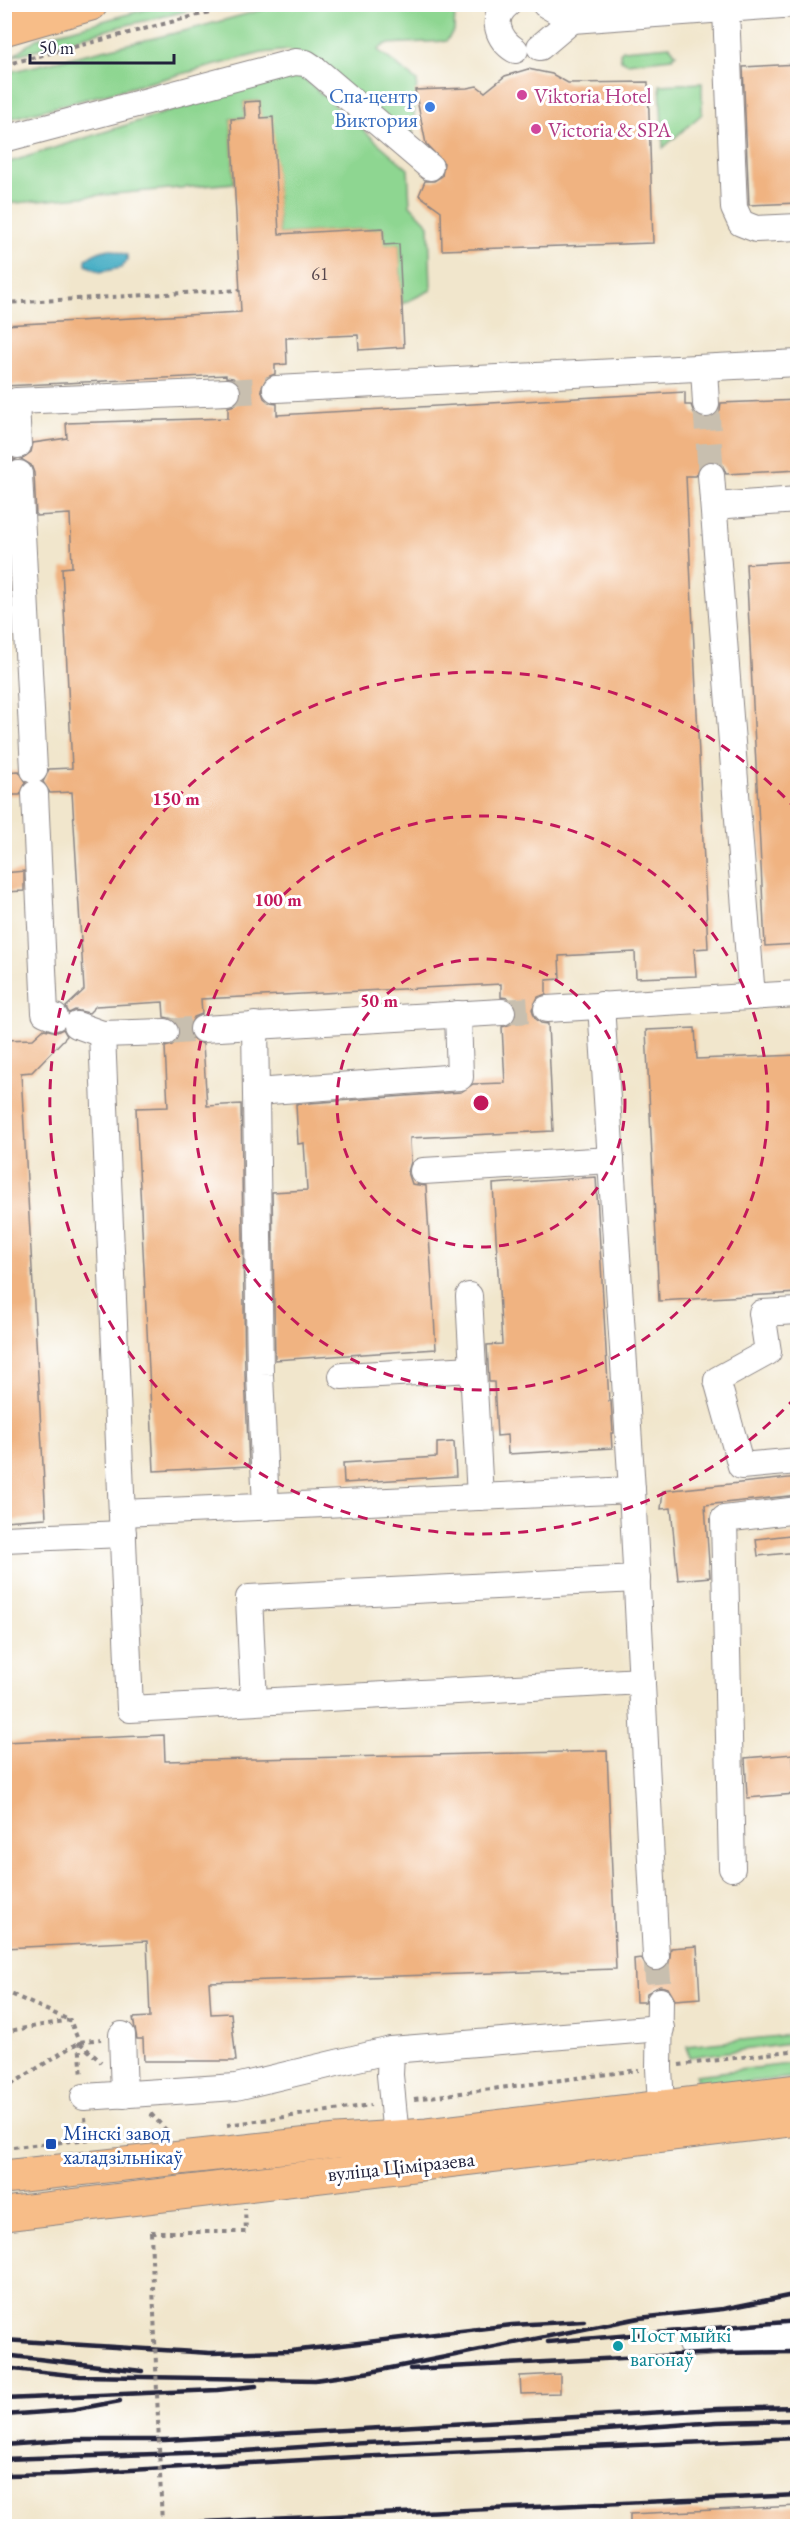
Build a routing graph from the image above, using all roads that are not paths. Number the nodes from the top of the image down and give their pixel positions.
1 (91, 4) edge
2 (508, 4) edge
3 (545, 4) edge
4 (796, 4) edge
5 (723, 7) edge
6 (572, 20) junction
7 (4, 29) edge
8 (4, 139) edge
9 (430, 167) dead end
10 (798, 227) edge
11 (798, 363) edge
12 (704, 368) junction
13 (276, 389) tunnel mouth
14 (227, 392) tunnel mouth
15 (706, 404) tunnel mouth
16 (18, 445) dead end
17 (19, 474) dead end
18 (711, 475) tunnel mouth
19 (798, 501) edge
20 (714, 506) junction
21 (14, 581) edge
22 (798, 994) edge
23 (752, 997) junction
24 (601, 1005) junction
25 (547, 1009) tunnel mouth
26 (502, 1012) tunnel mouth
27 (458, 1014) junction
28 (255, 1025) junction
29 (203, 1029) tunnel mouth
30 (165, 1032) tunnel mouth
31 (102, 1034) junction
32 (256, 1092) junction
33 (611, 1160) junction
34 (423, 1171) dead end
35 (469, 1296) dead end
36 (798, 1311) edge
37 (473, 1369) junction
38 (342, 1376) dead end
39 (798, 1461) edge
40 (632, 1490) junction
41 (480, 1497) junction
42 (266, 1507) junction
43 (798, 1510) edge
44 (122, 1524) junction
45 (4, 1539) edge
46 (637, 1580) junction
47 (642, 1681) junction
48 (254, 1702) junction
49 (732, 1868) dead end
50 (656, 1957) tunnel mouth
51 (660, 2001) tunnel mouth
52 (661, 2028) junction
53 (122, 2035) road end
54 (391, 2050) junction
55 (798, 2091) edge
56 (124, 2094) junction
57 (84, 2097) road end
58 (798, 2119) edge
59 (662, 2121) junction
60 (396, 2137) junction
61 (4, 2177) edge
62 (4, 2214) edge
63 (798, 2336) edge
64 (691, 2344) dead end

1 - 7 main road
2 - 6 lane
3 - 6 lane
4 - 5 lane
5 - 6 lane
5 - 10 lane
8 - 9 lane
11 - 12 lane
12 - 13 lane
12 - 15 lane
14 - 16 lane
17 - 21 lane
18 - 20 lane
19 - 20 lane
20 - 23 lane
21 - 31 lane
22 - 23 lane
23 - 24 lane
24 - 25 lane
24 - 33 lane
26 - 27 lane
27 - 28 lane
27 - 32 lane
28 - 29 lane
28 - 32 lane
30 - 31 lane
31 - 44 lane
32 - 42 lane
33 - 34 lane
33 - 40 lane
35 - 37 lane
36 - 39 lane
37 - 38 lane
37 - 41 lane
40 - 41 lane
40 - 46 lane
41 - 42 lane
42 - 44 lane
43 - 49 lane
44 - 45 lane
44 - 48 lane
46 - 47 lane
46 - 48 lane
47 - 48 lane
47 - 50 lane
51 - 52 lane
52 - 54 lane
52 - 59 lane
53 - 56 lane
54 - 56 lane
54 - 60 lane
55 - 59 main road, вуліца Ціміразева
56 - 57 lane
58 - 59 main road, вуліца Ціміразева
59 - 60 main road, вуліца Ціміразева
59 - 62 main road, вуліца Ціміразева
60 - 61 main road, вуліца Ціміразева
63 - 64 lane

